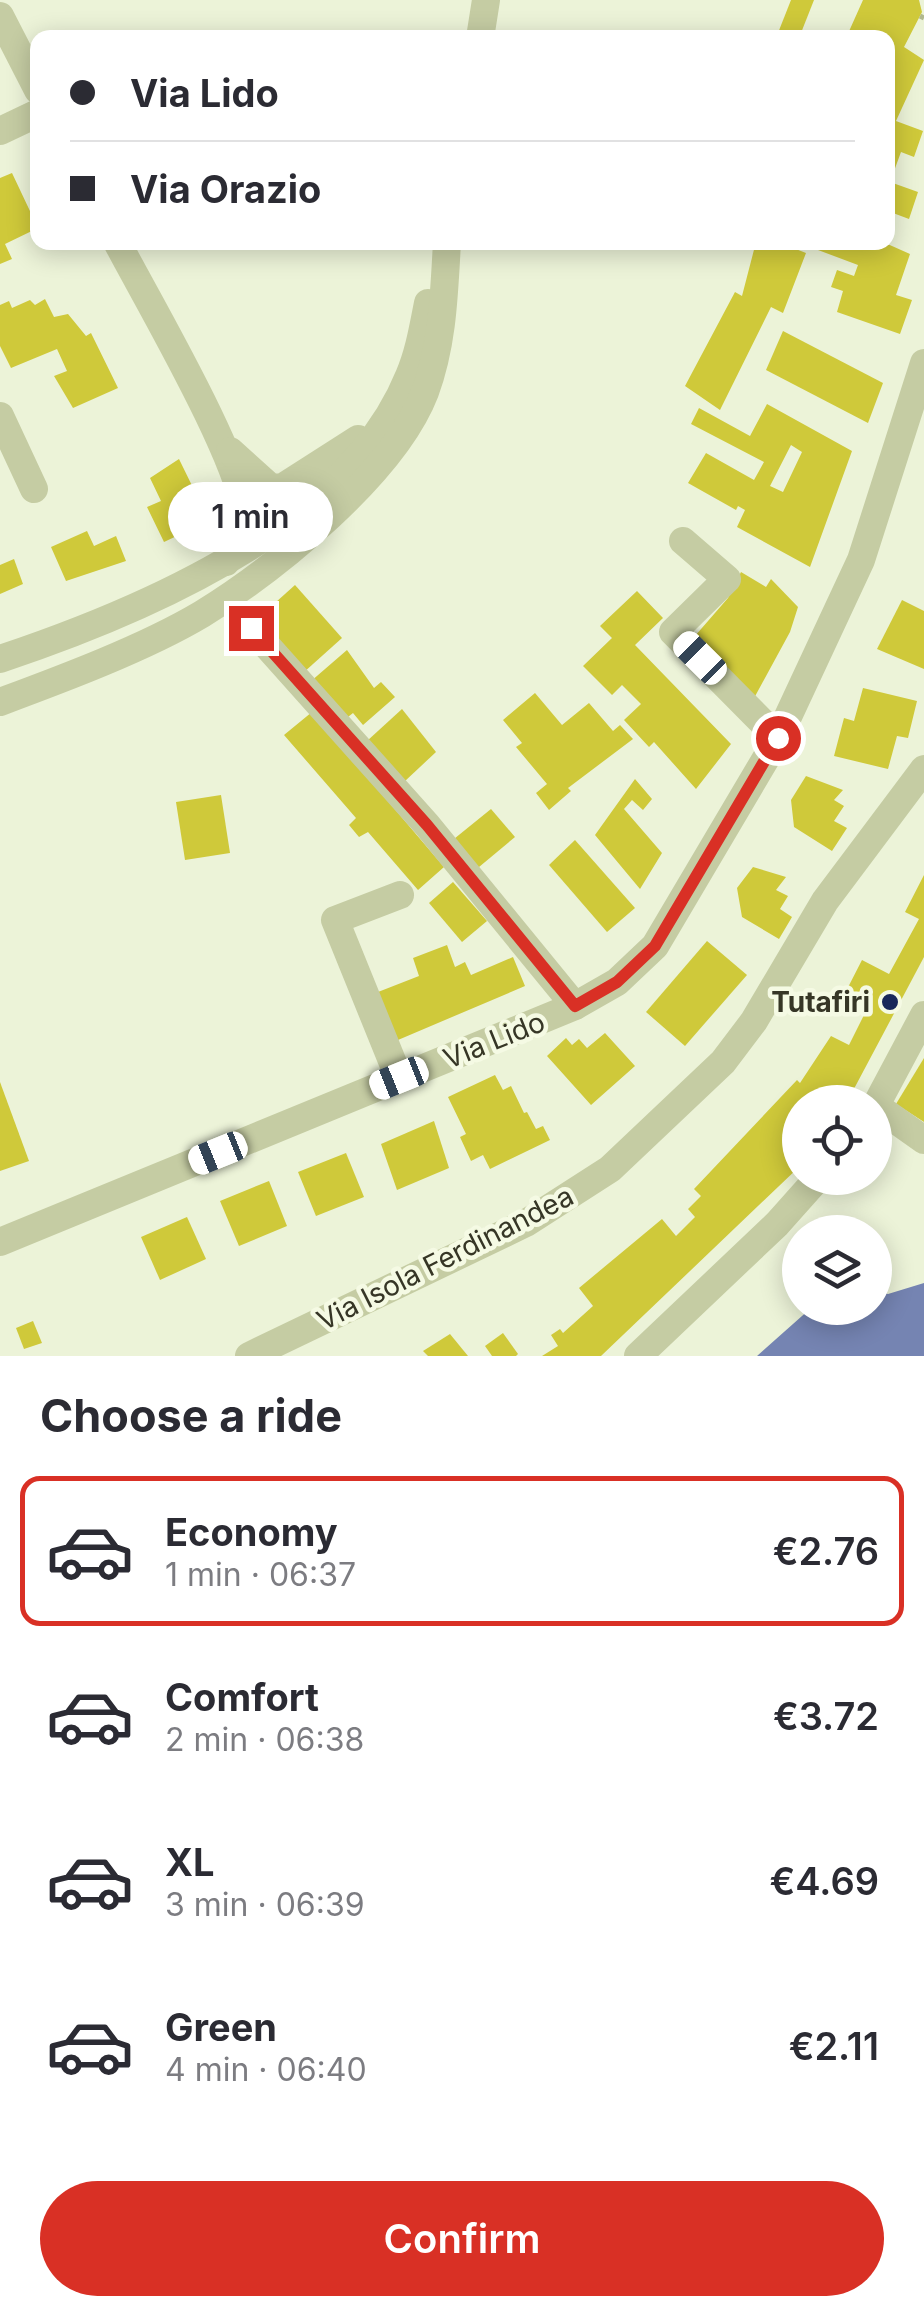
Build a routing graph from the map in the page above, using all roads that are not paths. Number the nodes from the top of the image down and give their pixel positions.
1 (486, 0) edge
2 (0, 16) edge
3 (481, 30) edge
4 (30, 74) edge
5 (30, 117) edge
6 (0, 131) edge
7 (121, 250) edge
8 (442, 250) edge
9 (444, 250) edge
10 (924, 363) edge
11 (0, 416) edge
12 (386, 418) junction
13 (219, 439) junction
14 (34, 489) dead end
15 (684, 541) dead end
16 (224, 565) junction
17 (251, 628) dead end
18 (0, 660) edge
19 (0, 702) edge
20 (778, 738) junction
21 (924, 770) edge
22 (400, 896) dead end
23 (575, 1006) junction
24 (924, 1015) edge
25 (399, 1078) junction
26 (886, 1085) edge
27 (892, 1118) edge
28 (924, 1140) edge
29 (802, 1195) edge
30 (0, 1242) edge
31 (249, 1356) edge
32 (638, 1356) edge

1 - 3 street
2 - 4 street
5 - 6 street
7 - 13 street
8 - 12 street
9 - 19 street
10 - 20 street, Via Lido
11 - 14 street
12 - 13 street
12 - 16 street
13 - 16 street
15 - 20 street
16 - 18 street
17 - 23 street
20 - 23 street, Via Lido
21 - 31 street, Via Isola Ferdinandea
22 - 25 street
23 - 25 street, Via Lido
24 - 26 street
25 - 30 street, Via Lido
27 - 28 street
29 - 32 street

